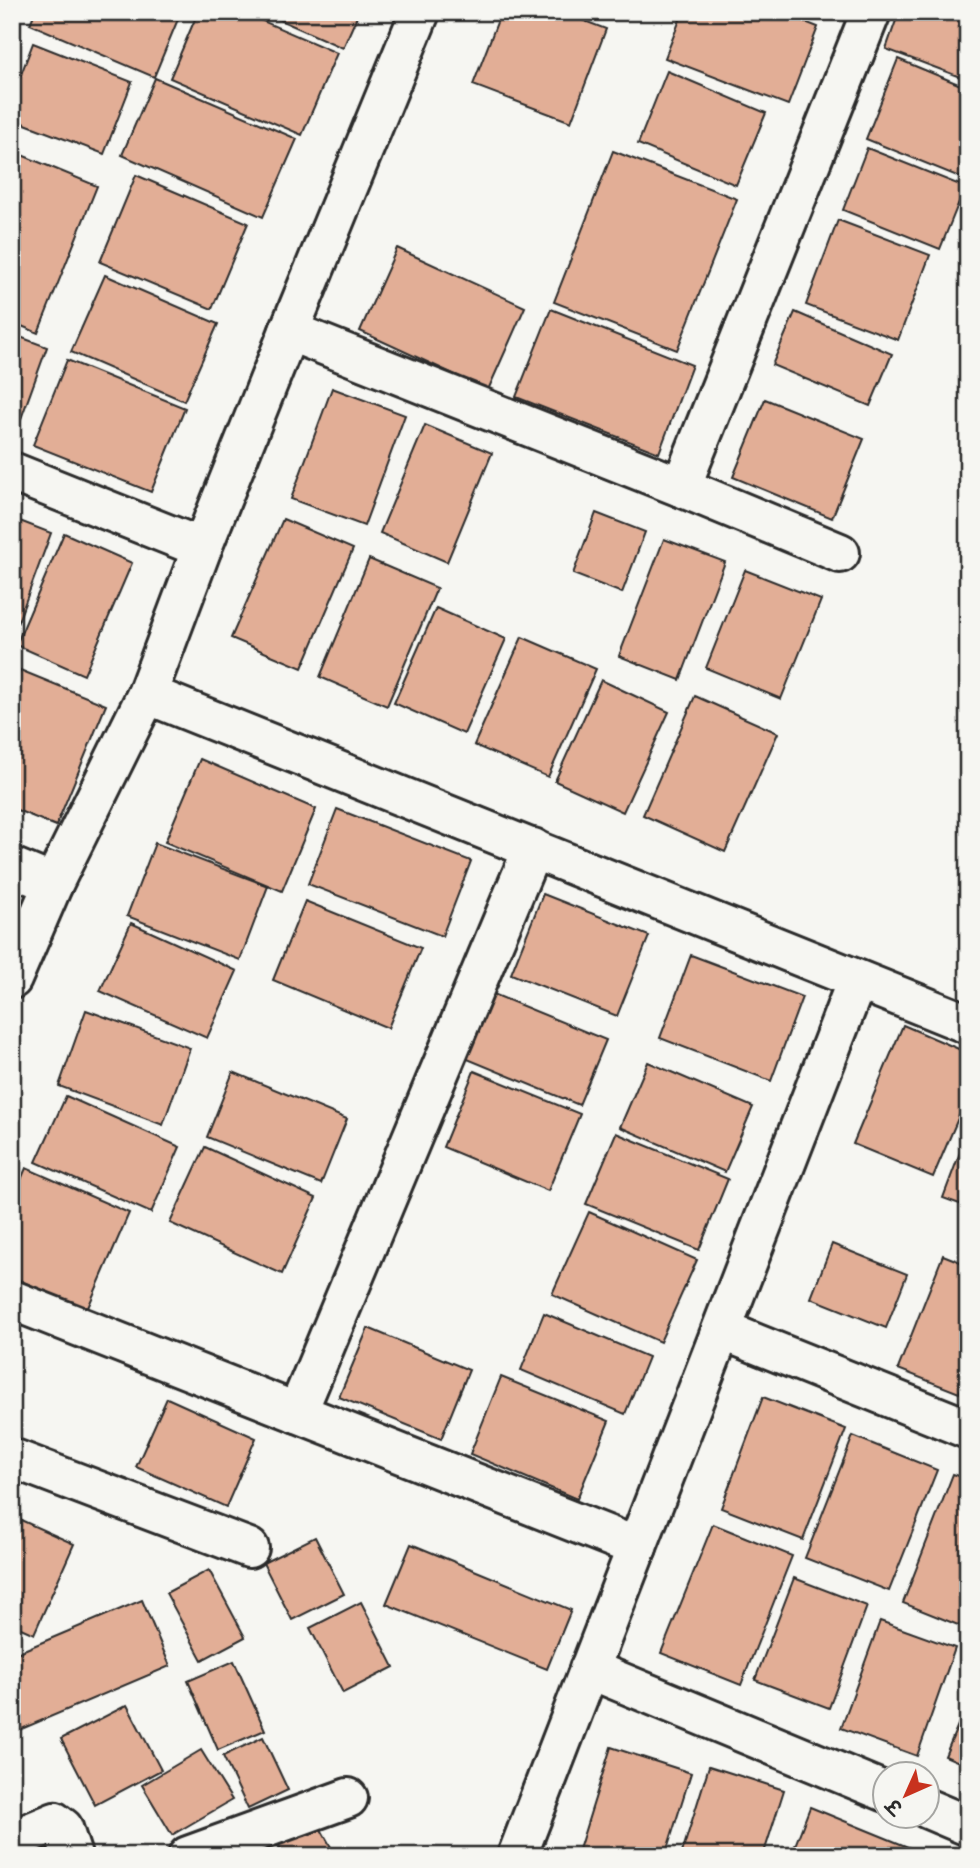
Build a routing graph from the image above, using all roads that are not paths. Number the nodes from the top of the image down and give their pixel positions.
1 (420, 12) edge
2 (872, 12) edge
3 (289, 331) junction
4 (12, 472) edge
5 (681, 487) junction
6 (202, 548) junction
7 (840, 553) dead end
8 (147, 694) junction
9 (533, 848) junction
10 (12, 867) edge
11 (53, 884) junction
12 (12, 979) edge
13 (857, 981) junction
14 (968, 1024) edge
15 (12, 1300) edge
16 (722, 1330) junction
17 (297, 1413) junction
18 (968, 1429) edge
19 (12, 1458) edge
20 (637, 1547) junction
21 (249, 1548) dead end
22 (589, 1669) junction
23 (872, 1786) edge
24 (348, 1798) dead end
25 (942, 1815) edge
26 (968, 1826) edge
27 (12, 1839) edge
28 (72, 1856) edge
29 (188, 1856) edge
30 (517, 1856) edge

1 - 3 street
2 - 5 street
3 - 5 street
3 - 6 street
4 - 6 street
5 - 7 street
6 - 8 street
8 - 9 street
8 - 11 street
9 - 13 street
9 - 17 street
10 - 11 street
11 - 12 street
13 - 14 street
13 - 16 street
15 - 17 street
16 - 18 street
16 - 20 street
17 - 20 street
19 - 21 street
20 - 22 street
22 - 23 street
22 - 30 street
24 - 29 street
25 - 26 street
27 - 28 street

